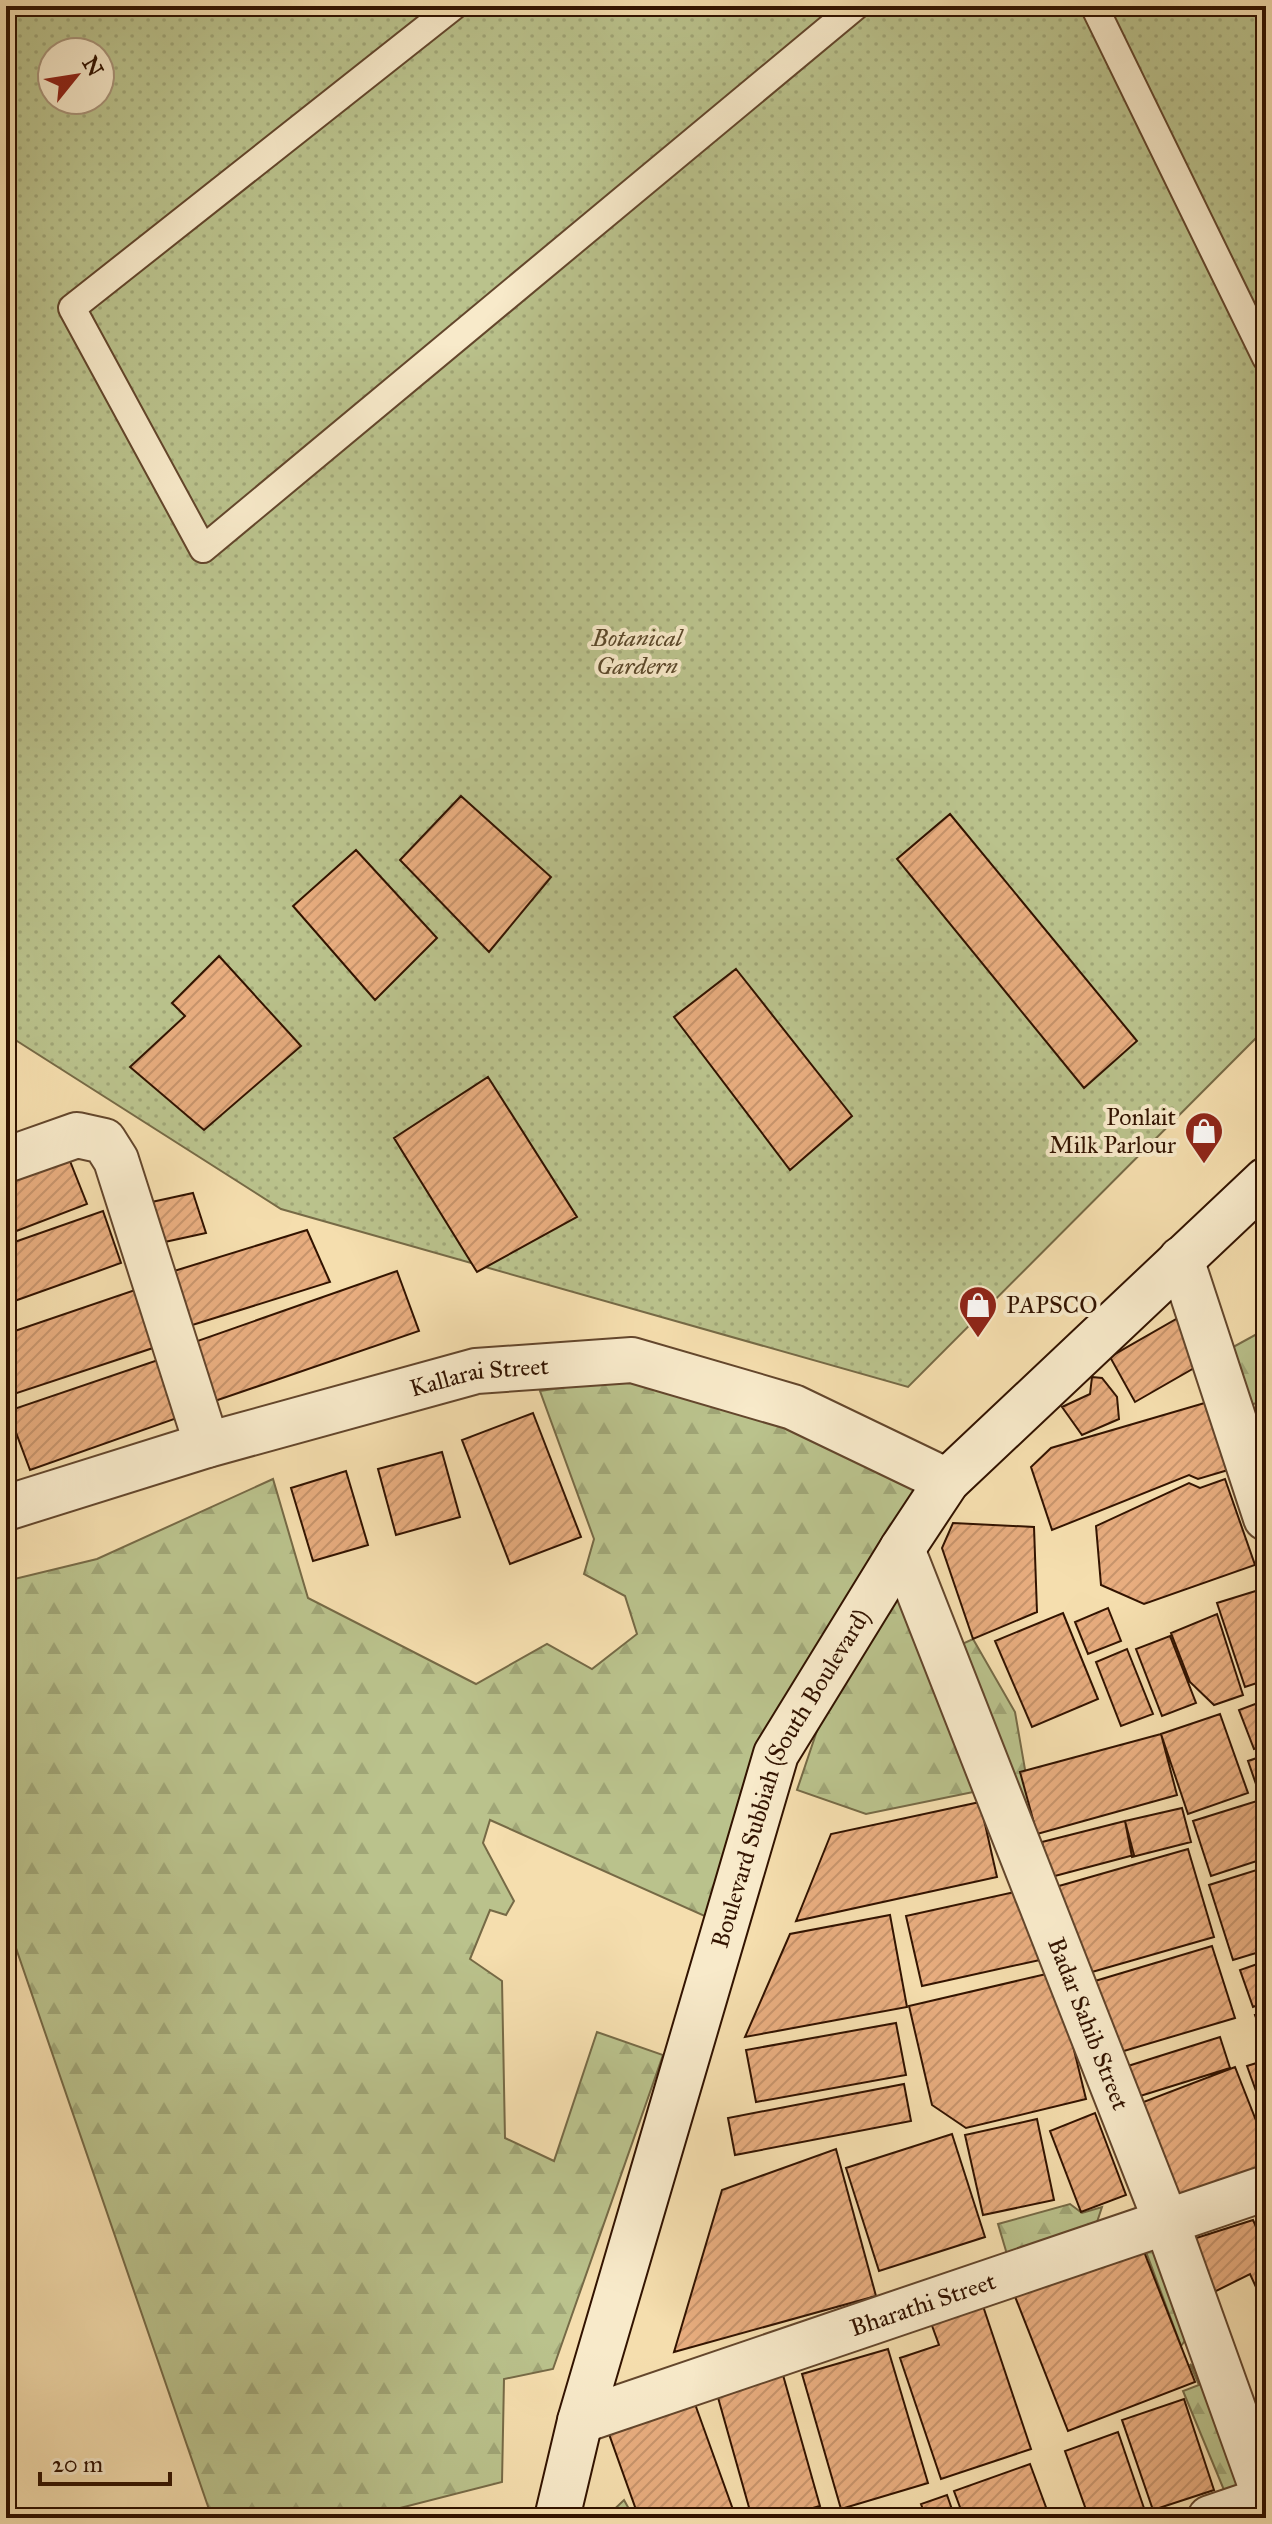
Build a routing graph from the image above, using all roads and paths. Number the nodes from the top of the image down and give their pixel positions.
1 (454, 6) edge
2 (856, 6) edge
3 (1094, 6) edge
4 (1266, 358) edge
5 (6, 1160) edge
6 (1266, 1180) edge
7 (1181, 1259) junction
8 (207, 1445) junction
9 (947, 1481) junction
10 (6, 1508) edge
11 (1266, 1518) edge
12 (902, 1549) junction
13 (1266, 2188) edge
14 (1167, 2224) junction
15 (580, 2421) junction
16 (1266, 2499) edge
17 (557, 2518) edge
18 (1210, 2518) edge

1 - 2 lane
3 - 4 lane
5 - 8 street
6 - 7 street, Boulevard Subbiah (South Boulevard)
7 - 9 street, Boulevard Subbiah (South Boulevard)
7 - 11 street
8 - 9 street, Kallarai Street
8 - 10 street, Kallarai Street
9 - 12 street, Boulevard Subbiah (South Boulevard)
12 - 14 street, Badar Sahib Street
12 - 15 street, Boulevard Subbiah (South Boulevard)
13 - 14 street, Bharathi Street
14 - 15 street, Bharathi Street
14 - 16 street, Badar Sahib Street
15 - 17 street, Boulevard Subbiah (South Boulevard)
16 - 18 street

